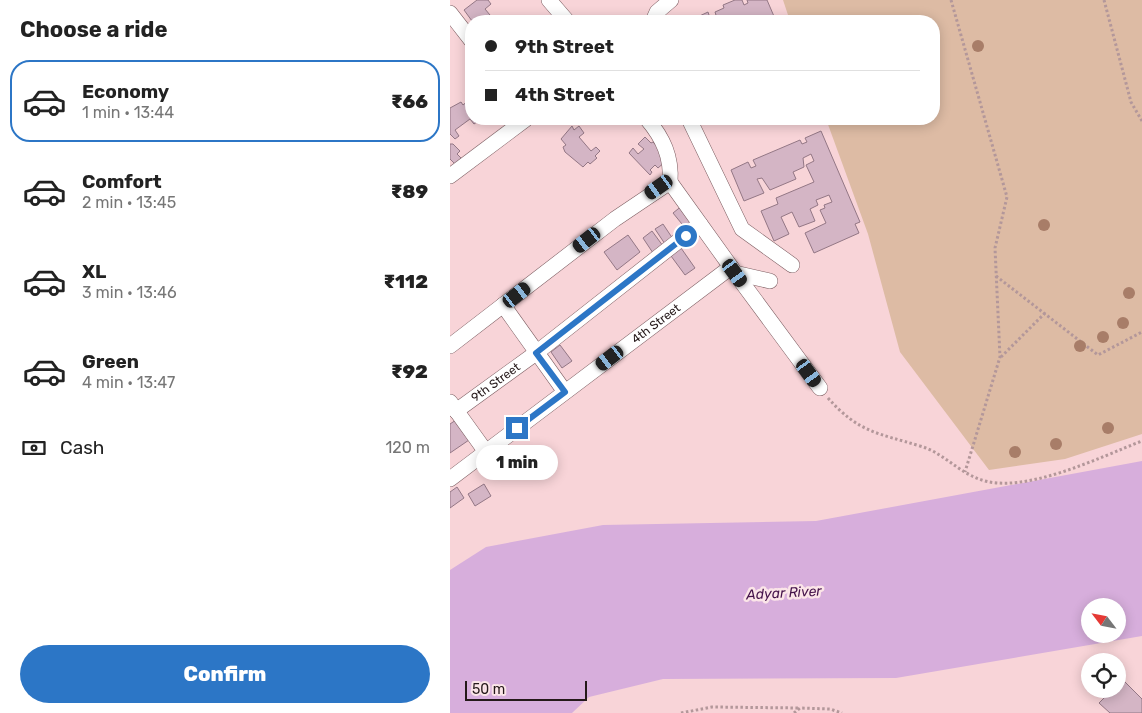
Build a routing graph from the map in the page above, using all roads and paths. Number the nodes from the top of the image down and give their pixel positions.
1 (549, 0) edge
2 (671, 0) edge
3 (951, 0) edge
4 (1104, 0) edge
5 (450, 13) edge
6 (561, 15) edge
7 (656, 15) edge
8 (465, 32) edge
9 (1142, 121) edge
10 (518, 125) edge
11 (651, 125) edge
12 (692, 125) edge
13 (450, 176) edge
14 (670, 182) junction
15 (700, 224) junction
16 (792, 265) dead end
17 (733, 270) junction
18 (996, 276) junction
19 (770, 281) dead end
20 (503, 305) junction
21 (1045, 314) junction
22 (1142, 332) edge
23 (450, 346) edge
24 (536, 353) junction
25 (1000, 357) junction
26 (820, 388) joint
27 (565, 392) junction
28 (453, 406) edge
29 (1142, 441) edge
30 (486, 452) junction
31 (965, 472) junction
32 (450, 479) edge
33 (800, 708) junction
34 (681, 713) edge
35 (794, 713) edge
36 (842, 713) edge

1 - 6 street
2 - 7 street
3 - 18 path
4 - 9 path
5 - 8 street
10 - 13 street
11 - 14 street
12 - 16 street
14 - 15 street
14 - 20 street
15 - 17 street
15 - 24 street, 9th Street
17 - 19 street
17 - 26 street
17 - 27 street, 4th Street
18 - 21 path
18 - 25 path
20 - 23 street
20 - 24 street
21 - 22 path
21 - 25 path
24 - 27 street
24 - 28 street, 9th Street
25 - 31 path
26 - 31 path
27 - 30 street, 4th Street
28 - 30 street
29 - 31 path
30 - 32 street, 4th Street
33 - 34 path
33 - 35 path
33 - 36 path

